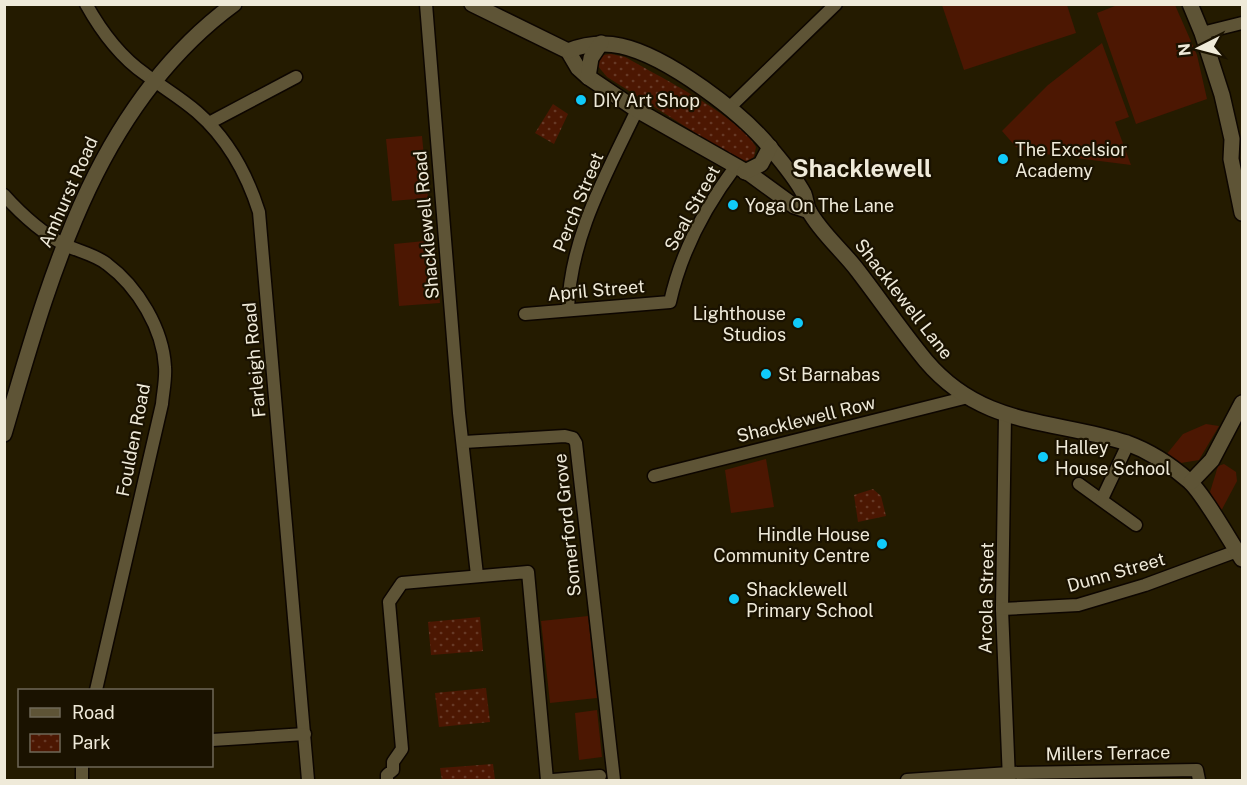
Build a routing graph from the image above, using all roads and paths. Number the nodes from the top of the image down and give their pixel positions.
1 (86, 4) edge
2 (234, 4) edge
3 (426, 4) edge
4 (472, 4) edge
5 (836, 4) edge
6 (1190, 4) edge
7 (1242, 23) edge
8 (1202, 33) junction
9 (601, 43) junction
10 (568, 51) junction
11 (296, 77) dead end
12 (588, 77) junction
13 (154, 80) junction
14 (729, 108) junction
15 (637, 110) junction
16 (209, 123) junction
17 (1232, 139) junction
18 (770, 147) junction
19 (1242, 153) edge
20 (741, 169) junction
21 (1240, 186) edge
22 (4, 195) edge
23 (809, 211) junction
24 (1242, 213) edge
25 (63, 244) junction
26 (670, 302) joint
27 (568, 310) junction
28 (525, 314) dead end
29 (968, 397) junction
30 (1242, 403) edge
31 (1005, 416) junction
32 (4, 434) edge
33 (464, 442) junction
34 (1128, 444) junction
35 (654, 476) dead end
36 (1191, 482) junction
37 (1079, 484) dead end
38 (1102, 499) junction
39 (1136, 525) dead end
40 (1240, 555) edge
41 (477, 575) junction
42 (1002, 609) junction
43 (96, 689) edge
44 (304, 734) junction
45 (213, 740) edge
46 (600, 776) dead end
47 (1009, 777) edge
48 (308, 780) edge
49 (387, 780) edge
50 (547, 780) edge
51 (553, 780) edge
52 (614, 780) edge
53 (907, 780) edge
54 (1198, 780) edge

1 - 13 street, Farleigh Road
2 - 13 street, Amhurst Road
3 - 33 street, Shacklewell Road
4 - 10 street, Shacklewell Lane
5 - 14 street
6 - 8 street
7 - 8 street
8 - 17 street
9 - 10 street, Shacklewell Lane
9 - 12 street
9 - 14 street, Shacklewell Lane
10 - 12 street, Shacklewell Lane
11 - 16 street
12 - 15 street, Shacklewell Lane
13 - 16 street, Farleigh Road
13 - 25 street, Amhurst Road
14 - 18 street, Shacklewell Lane
15 - 20 street, Shacklewell Lane
15 - 27 street, Perch Street
16 - 44 street, Farleigh Road
17 - 19 street
17 - 21 street
18 - 20 street
18 - 23 street, Shacklewell Lane
20 - 23 street, Shacklewell Lane
20 - 26 street, Seal Street
21 - 24 street
22 - 25 street, Foulden Road
23 - 29 street, Shacklewell Lane
25 - 32 street, Amhurst Road
25 - 43 street, Foulden Road
26 - 27 street, April Street
27 - 28 street, April Street
29 - 31 street, Shacklewell Lane
29 - 35 street, Shacklewell Row
30 - 36 street
31 - 34 street, Shacklewell Lane
31 - 42 street, Arcola Street
33 - 41 street
33 - 52 street, Somerford Grove
34 - 36 street, Shacklewell Lane
34 - 38 street
36 - 40 street, Shacklewell Lane
37 - 38 street
38 - 39 street
40 - 42 street, Dunn Street
41 - 49 street
41 - 50 street
42 - 47 street, Arcola Street
44 - 45 street
44 - 48 street, Farleigh Road
46 - 51 street
47 - 53 street
47 - 54 street, Millers Terrace

